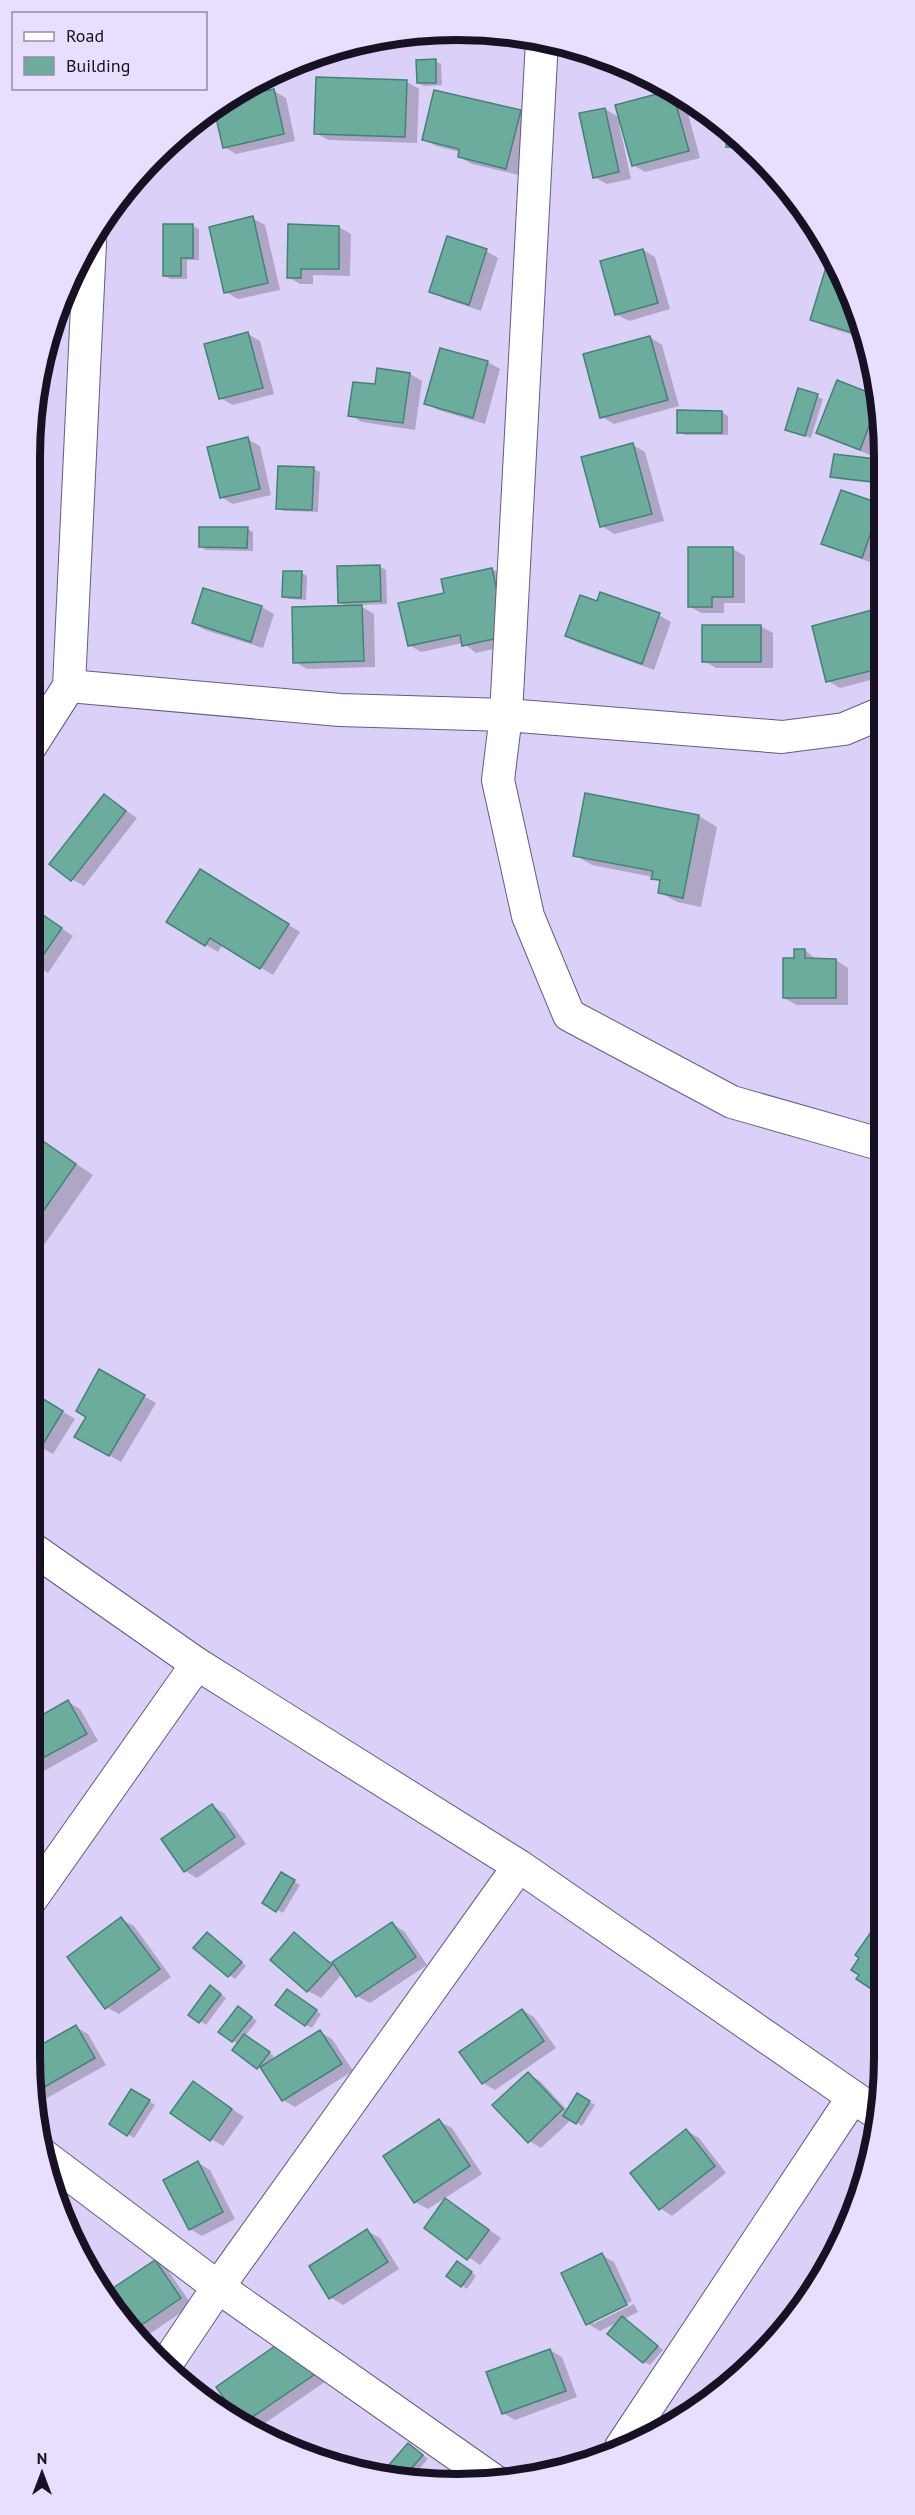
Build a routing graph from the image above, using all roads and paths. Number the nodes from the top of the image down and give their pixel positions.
1 (541, 50) edge
2 (89, 263) edge
3 (69, 686) junction
4 (506, 715) junction
5 (874, 716) edge
6 (40, 731) edge
7 (874, 1142) edge
8 (40, 1554) edge
9 (197, 1664) junction
10 (519, 1866) junction
11 (40, 1887) edge
12 (865, 2105) edge
13 (55, 2164) edge
14 (218, 2287) junction
15 (170, 2359) edge
16 (627, 2438) edge
17 (485, 2474) edge

1 - 4 street
2 - 3 street
3 - 4 street
3 - 6 street
4 - 5 street
4 - 7 street
8 - 9 street
9 - 10 street
9 - 11 street
10 - 12 street
10 - 14 street
12 - 16 street
13 - 14 street
14 - 15 street
14 - 17 street

